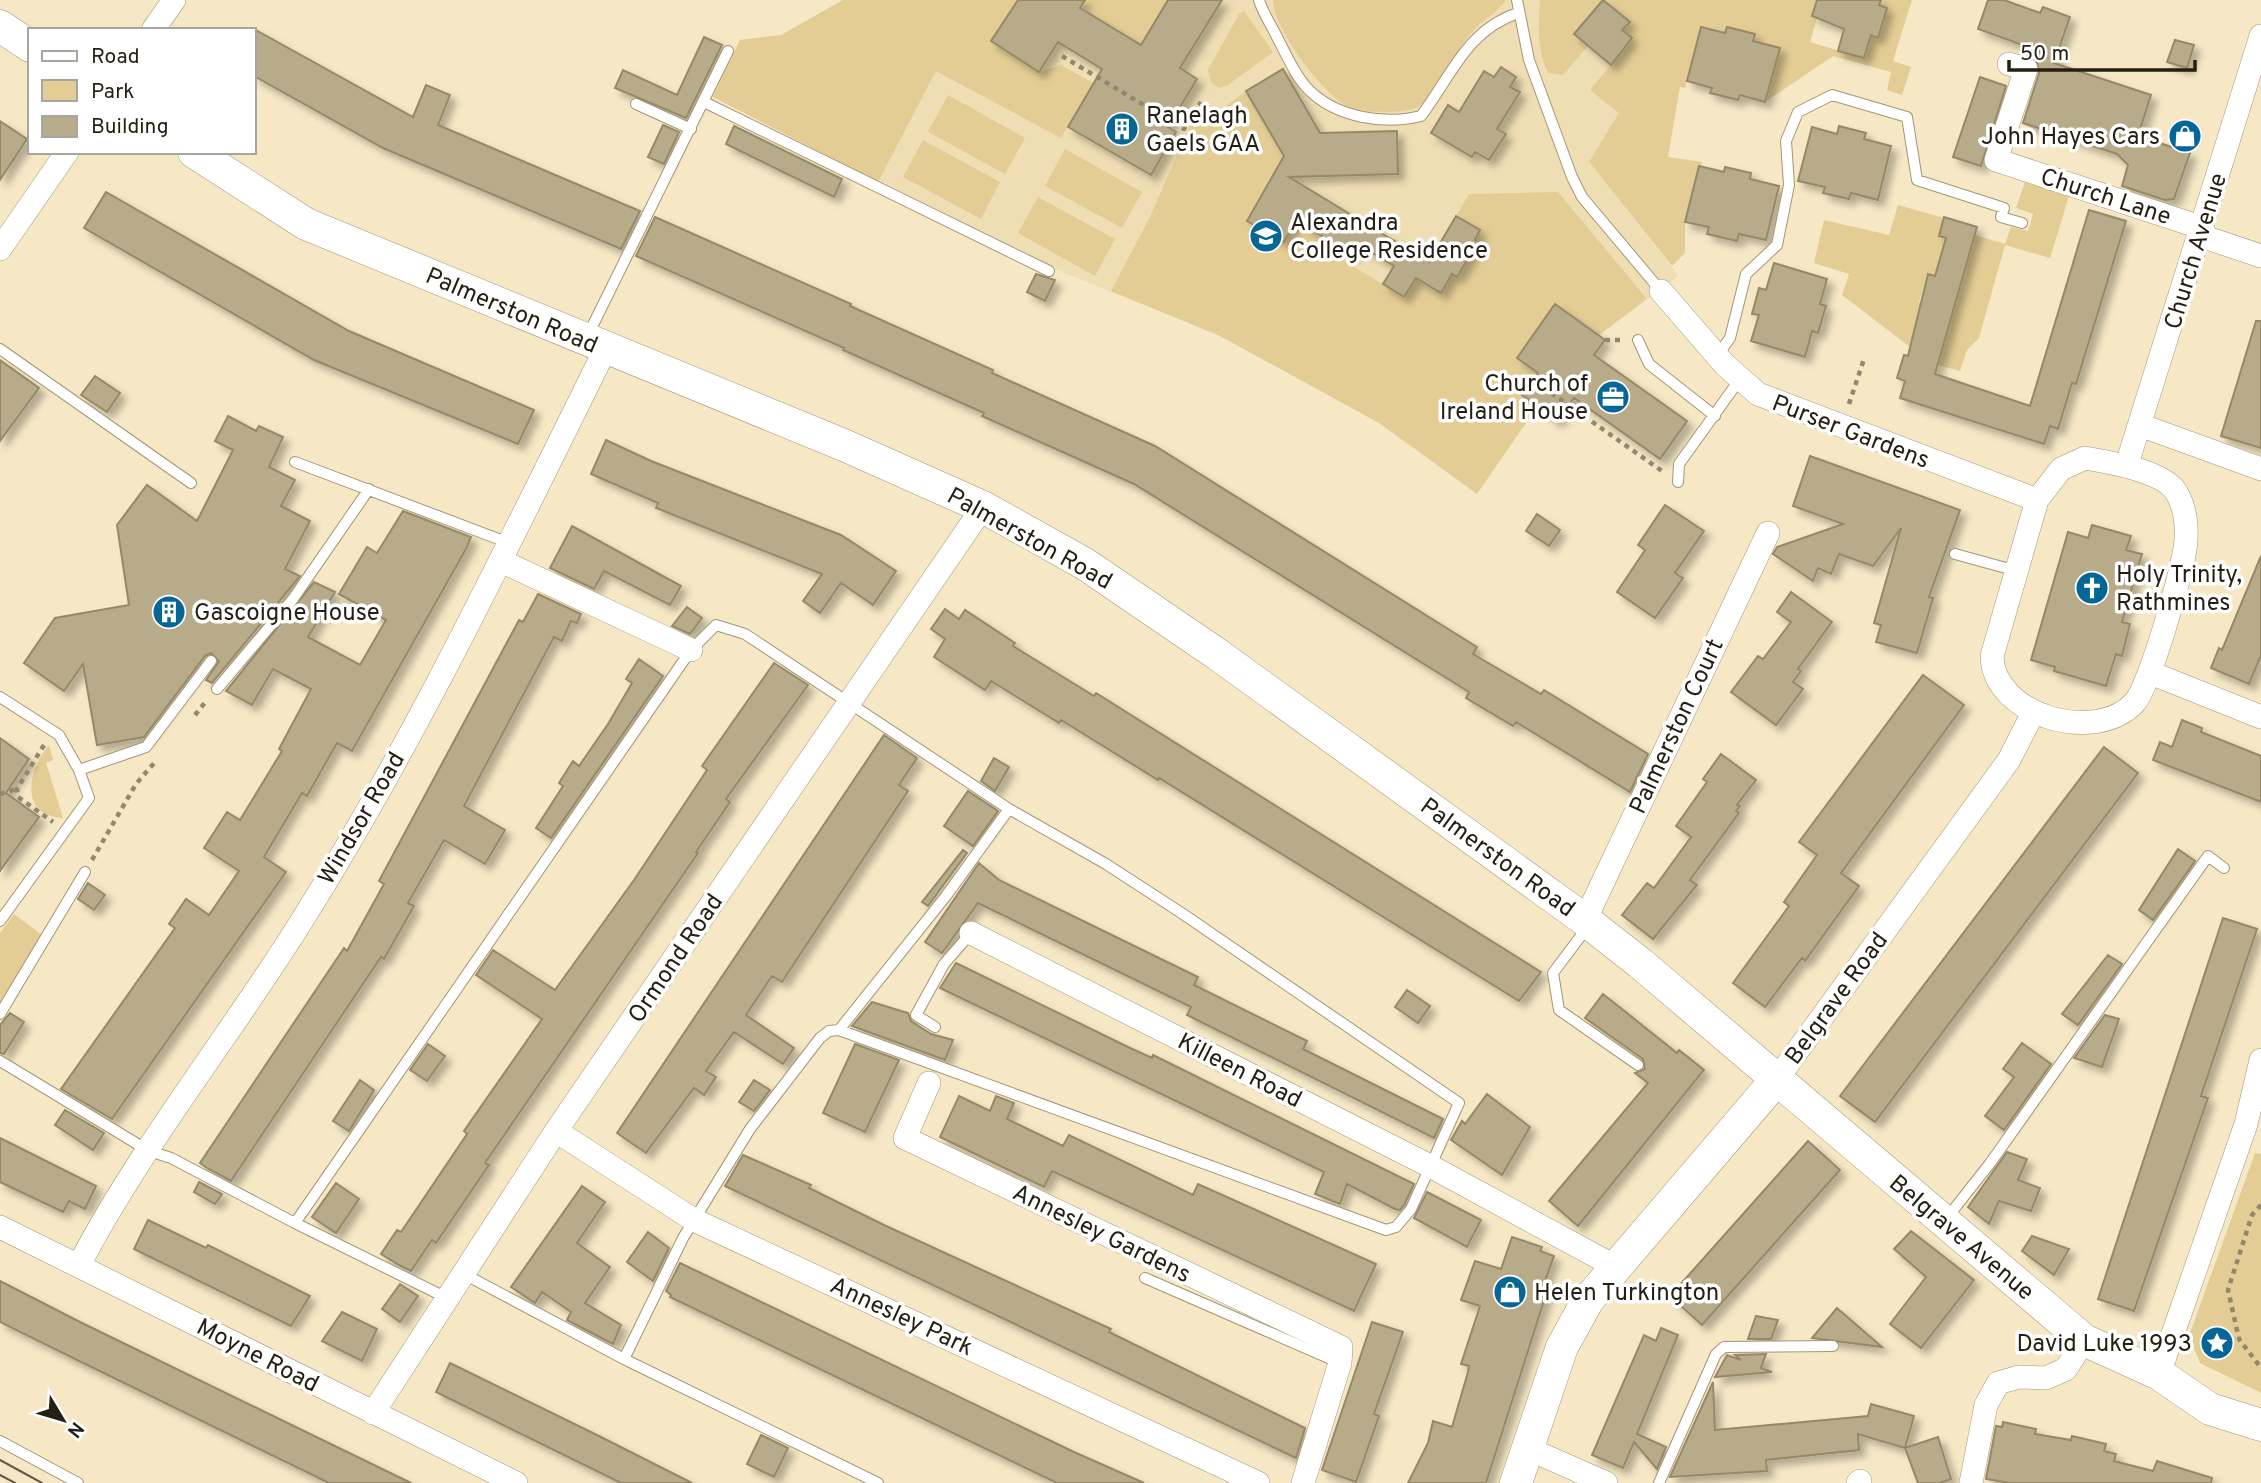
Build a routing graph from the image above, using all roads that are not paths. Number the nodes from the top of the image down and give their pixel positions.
1 (174, 0) edge
2 (1259, 0) edge
3 (1517, 0) edge
4 (1518, 13) junction
5 (0, 26) edge
6 (154, 28) edge
7 (2261, 36) edge
8 (28, 45) edge
9 (728, 51) dead end
10 (2010, 64) dead end
11 (704, 102) junction
12 (2251, 103) edge
13 (636, 104) dead end
14 (691, 129) junction
15 (66, 154) edge
16 (197, 154) edge
17 (2022, 223) dead end
18 (2202, 232) junction
19 (0, 249) edge
20 (2261, 256) edge
21 (1049, 271) dead end
22 (1661, 291) joint
23 (1638, 341) dead end
24 (595, 345) junction
25 (0, 349) edge
26 (1717, 356) junction
27 (1740, 379) junction
28 (1714, 416) junction
29 (2140, 425) junction
30 (295, 461) dead end
31 (2127, 464) junction
32 (2261, 469) edge
33 (1678, 482) road end
34 (191, 483) dead end
35 (369, 489) junction
36 (2037, 500) junction
37 (983, 507) junction
38 (1768, 533) dead end
39 (505, 552) junction
40 (1955, 554) dead end
41 (2017, 571) junction
42 (691, 650) junction
43 (211, 661) dead end
44 (2151, 673) junction
45 (217, 689) road end
46 (0, 697) edge
47 (850, 702) junction
48 (2033, 713) junction
49 (2261, 718) edge
50 (79, 770) junction
51 (1009, 809) junction
52 (2224, 868) dead end
53 (85, 872) road end
54 (0, 921) edge
55 (1588, 922) junction
56 (971, 933) joint
57 (0, 1014) edge
58 (935, 1027) dead end
59 (839, 1030) junction
60 (2261, 1060) edge
61 (0, 1061) edge
62 (1638, 1065) dead end
63 (1777, 1079) junction
64 (929, 1083) dead end
65 (2253, 1126) edge
66 (556, 1131) junction
67 (149, 1151) junction
68 (1430, 1167) junction
69 (694, 1220) junction
70 (1944, 1222) junction
71 (295, 1223) junction
72 (0, 1227) edge
73 (79, 1265) junction
74 (1616, 1267) junction
75 (464, 1274) junction
76 (1145, 1278) dead end
77 (447, 1298) junction
78 (2084, 1340) junction
79 (1833, 1346) dead end
80 (624, 1359) junction
81 (1339, 1363) junction
82 (2159, 1374) junction
83 (373, 1413) junction
84 (2261, 1425) edge
85 (0, 1441) edge
86 (1529, 1449) junction
87 (78, 1483) edge
88 (516, 1483) edge
89 (878, 1483) edge
90 (1258, 1483) edge
91 (1303, 1483) edge
92 (1516, 1483) edge
93 (1605, 1483) edge
94 (1659, 1483) edge
95 (1971, 1483) edge

1 - 6 street
2 - 4 lane
3 - 4 lane
4 - 22 lane
5 - 8 street
7 - 12 street, Church Avenue
9 - 11 lane
10 - 18 street, Church Lane
11 - 14 lane
11 - 21 lane
12 - 18 street, Church Avenue
13 - 14 lane
14 - 24 lane
15 - 19 street
16 - 24 street, Palmerston Road
17 - 26 lane
18 - 20 street
18 - 29 street, Church Avenue
22 - 26 street, Purser Gardens
23 - 28 lane
24 - 37 street, Palmerston Road
24 - 39 street, Windsor Road
25 - 34 lane
26 - 27 street, Purser Gardens
27 - 28 lane
27 - 36 street, Purser Gardens
28 - 33 lane
29 - 31 street, Church Avenue
29 - 32 street
30 - 35 lane
31 - 36 street
31 - 44 street
35 - 39 lane
35 - 45 lane
36 - 41 street
37 - 47 street, Ormond Road
37 - 55 street, Palmerston Road
38 - 55 street, Palmerston Court
39 - 42 street
39 - 67 street, Windsor Road
40 - 41 lane
41 - 48 street
42 - 47 lane
42 - 71 lane
43 - 50 lane
44 - 48 street
44 - 49 street
46 - 50 lane
47 - 51 lane
47 - 66 street, Ormond Road
48 - 63 street, Belgrave Road
50 - 54 lane
51 - 59 lane
51 - 68 lane
52 - 70 lane
53 - 57 lane
55 - 62 lane
55 - 63 street, Palmerston Road
56 - 58 lane, Killeen Road
56 - 68 street, Killeen Road
59 - 68 lane
59 - 69 lane
60 - 65 street
61 - 67 lane
63 - 70 street, Belgrave Avenue
63 - 74 street, Belgrave Road
64 - 81 street, Annesley Gardens
65 - 82 street
66 - 69 street, Annesley Park
66 - 75 street, Ormond Road
67 - 71 lane
67 - 73 street, Windsor Road
68 - 74 street, Killeen Road
69 - 80 lane
69 - 90 street, Annesley Park
70 - 78 street, Belgrave Avenue
71 - 77 lane
72 - 73 street, Moyne Road
73 - 83 street, Moyne Road
74 - 86 street, Belgrave Road
75 - 77 street, Ormond Road
75 - 80 lane
76 - 81 lane
77 - 83 street, Ormond Road
78 - 82 street, Belgrave Avenue
78 - 95 street
79 - 94 lane
80 - 89 lane
81 - 91 street
82 - 84 street, Belgrave Avenue
83 - 88 street, Moyne Road
85 - 87 lane
86 - 92 street, Belgrave Road
86 - 93 street

